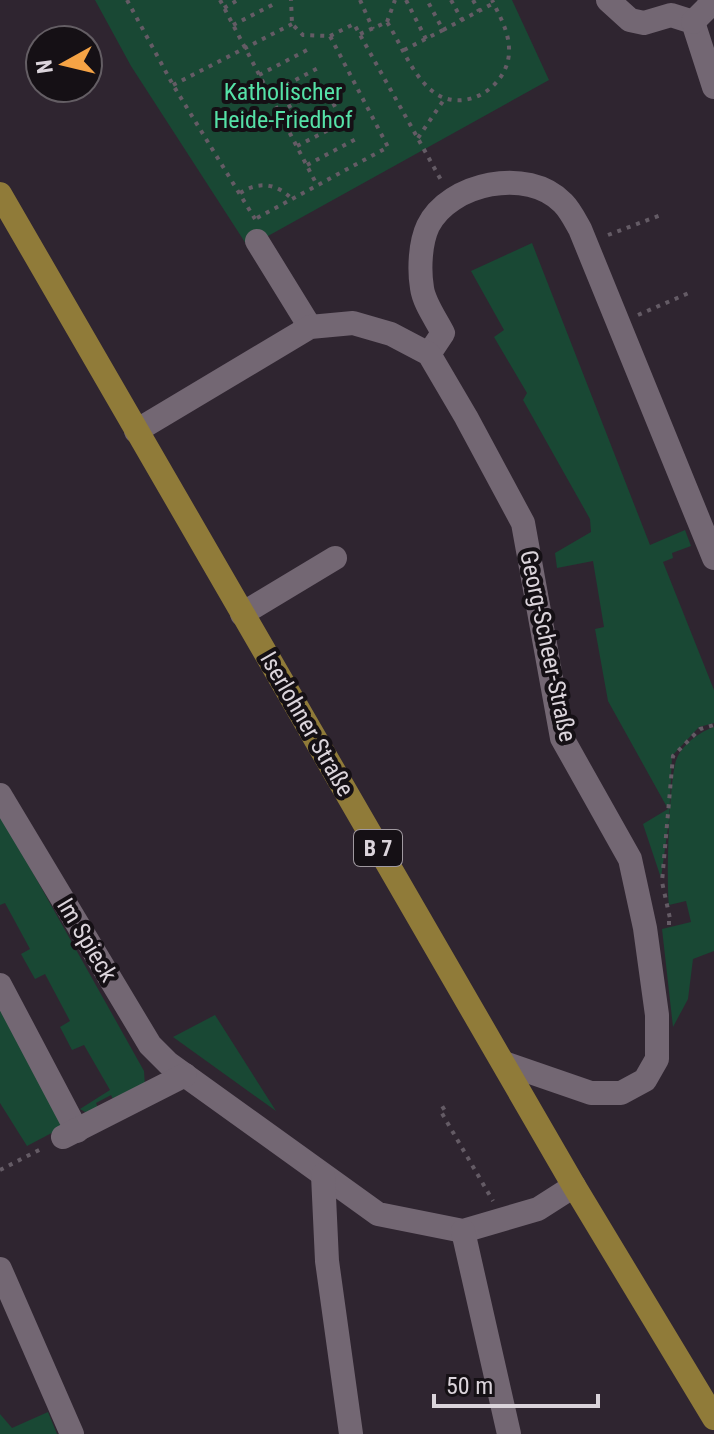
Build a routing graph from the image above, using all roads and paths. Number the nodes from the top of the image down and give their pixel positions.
1 (127, 0) edge
2 (220, 0) edge
3 (238, 0) edge
4 (291, 0) edge
5 (360, 0) edge
6 (395, 0) edge
7 (406, 0) edge
8 (427, 0) edge
9 (451, 0) edge
10 (473, 0) edge
11 (608, 0) edge
12 (710, 0) edge
13 (493, 2) edge
14 (274, 4) dead end
15 (224, 8) junction
16 (479, 11) junction
17 (462, 20) junction
18 (387, 22) junction
19 (693, 22) junction
20 (292, 24) junction
21 (233, 25) junction
22 (373, 29) junction
23 (443, 30) junction
24 (360, 34) junction
25 (330, 36) junction
26 (426, 39) junction
27 (244, 47) junction
28 (309, 49) dead end
29 (404, 50) junction
30 (320, 67) dead end
31 (259, 75) junction
32 (173, 85) junction
33 (329, 85) dead end
34 (714, 87) edge
35 (269, 94) junction
36 (445, 98) junction
37 (340, 102) dead end
38 (279, 112) junction
39 (346, 121) dead end
40 (288, 129) junction
41 (418, 138) junction
42 (356, 139) dead end
43 (297, 146) junction
44 (307, 165) junction
45 (317, 185) junction
46 (240, 193) junction
47 (0, 194) edge
48 (292, 199) junction
49 (452, 200) junction
50 (661, 215) dead end
51 (256, 230) junction
52 (601, 238) dead end
53 (691, 292) dead end
54 (631, 319) dead end
55 (310, 327) junction
56 (429, 354) junction
57 (136, 431) junction
58 (335, 558) dead end
59 (714, 558) edge
60 (242, 614) junction
61 (714, 725) edge
62 (0, 795) edge
63 (671, 923) dead end
64 (0, 985) edge
65 (504, 1063) junction
66 (185, 1075) junction
67 (445, 1107) dead end
68 (70, 1134) junction
69 (0, 1170) edge
70 (323, 1175) junction
71 (574, 1186) junction
72 (505, 1220) junction
73 (463, 1231) junction
74 (0, 1269) edge
75 (714, 1418) edge
76 (72, 1434) edge
77 (351, 1434) edge
78 (509, 1434) edge

1 - 32 path
2 - 15 path
3 - 15 path
4 - 20 path
5 - 22 path
6 - 18 path
7 - 26 path
8 - 23 path
9 - 17 path
10 - 16 path
11 - 19 street
12 - 19 street
13 - 16 path
13 - 36 path
14 - 21 path
15 - 21 path
16 - 17 path
17 - 23 path
18 - 22 path
18 - 29 path
19 - 34 street
20 - 25 path
20 - 27 path
21 - 27 path
22 - 24 path
23 - 26 path
24 - 25 path
24 - 41 path
25 - 45 path
26 - 29 path
27 - 31 path
27 - 32 path
28 - 31 path
29 - 36 path
30 - 35 path
31 - 35 path
32 - 46 path
33 - 38 path
35 - 38 path
36 - 41 path
37 - 40 path
38 - 40 path
39 - 43 path
40 - 43 path
41 - 49 path
42 - 44 path
43 - 44 path
44 - 45 path
45 - 48 path
46 - 48 path
46 - 51 path
47 - 57 main road, Iserlohner Straße / B 7
48 - 51 path
49 - 56 street
49 - 59 street
50 - 52 path
51 - 55 street
53 - 54 path
55 - 56 street
55 - 57 street
56 - 65 street, Georg-Scheer-Straße
57 - 60 main road, Iserlohner Straße / B 7
58 - 60 street
60 - 65 main road, Iserlohner Straße / B 7
61 - 63 path
62 - 66 street, Im Spieck
64 - 68 street
65 - 71 main road, Iserlohner Straße / B 7
66 - 68 street
66 - 70 street, Im Spieck
67 - 72 path
68 - 69 path
70 - 73 street, Im Spieck
70 - 77 street
71 - 72 street, Im Spieck
71 - 75 main road, Iserlohner Straße / B 7
72 - 73 street, Im Spieck
73 - 78 street
74 - 76 street

